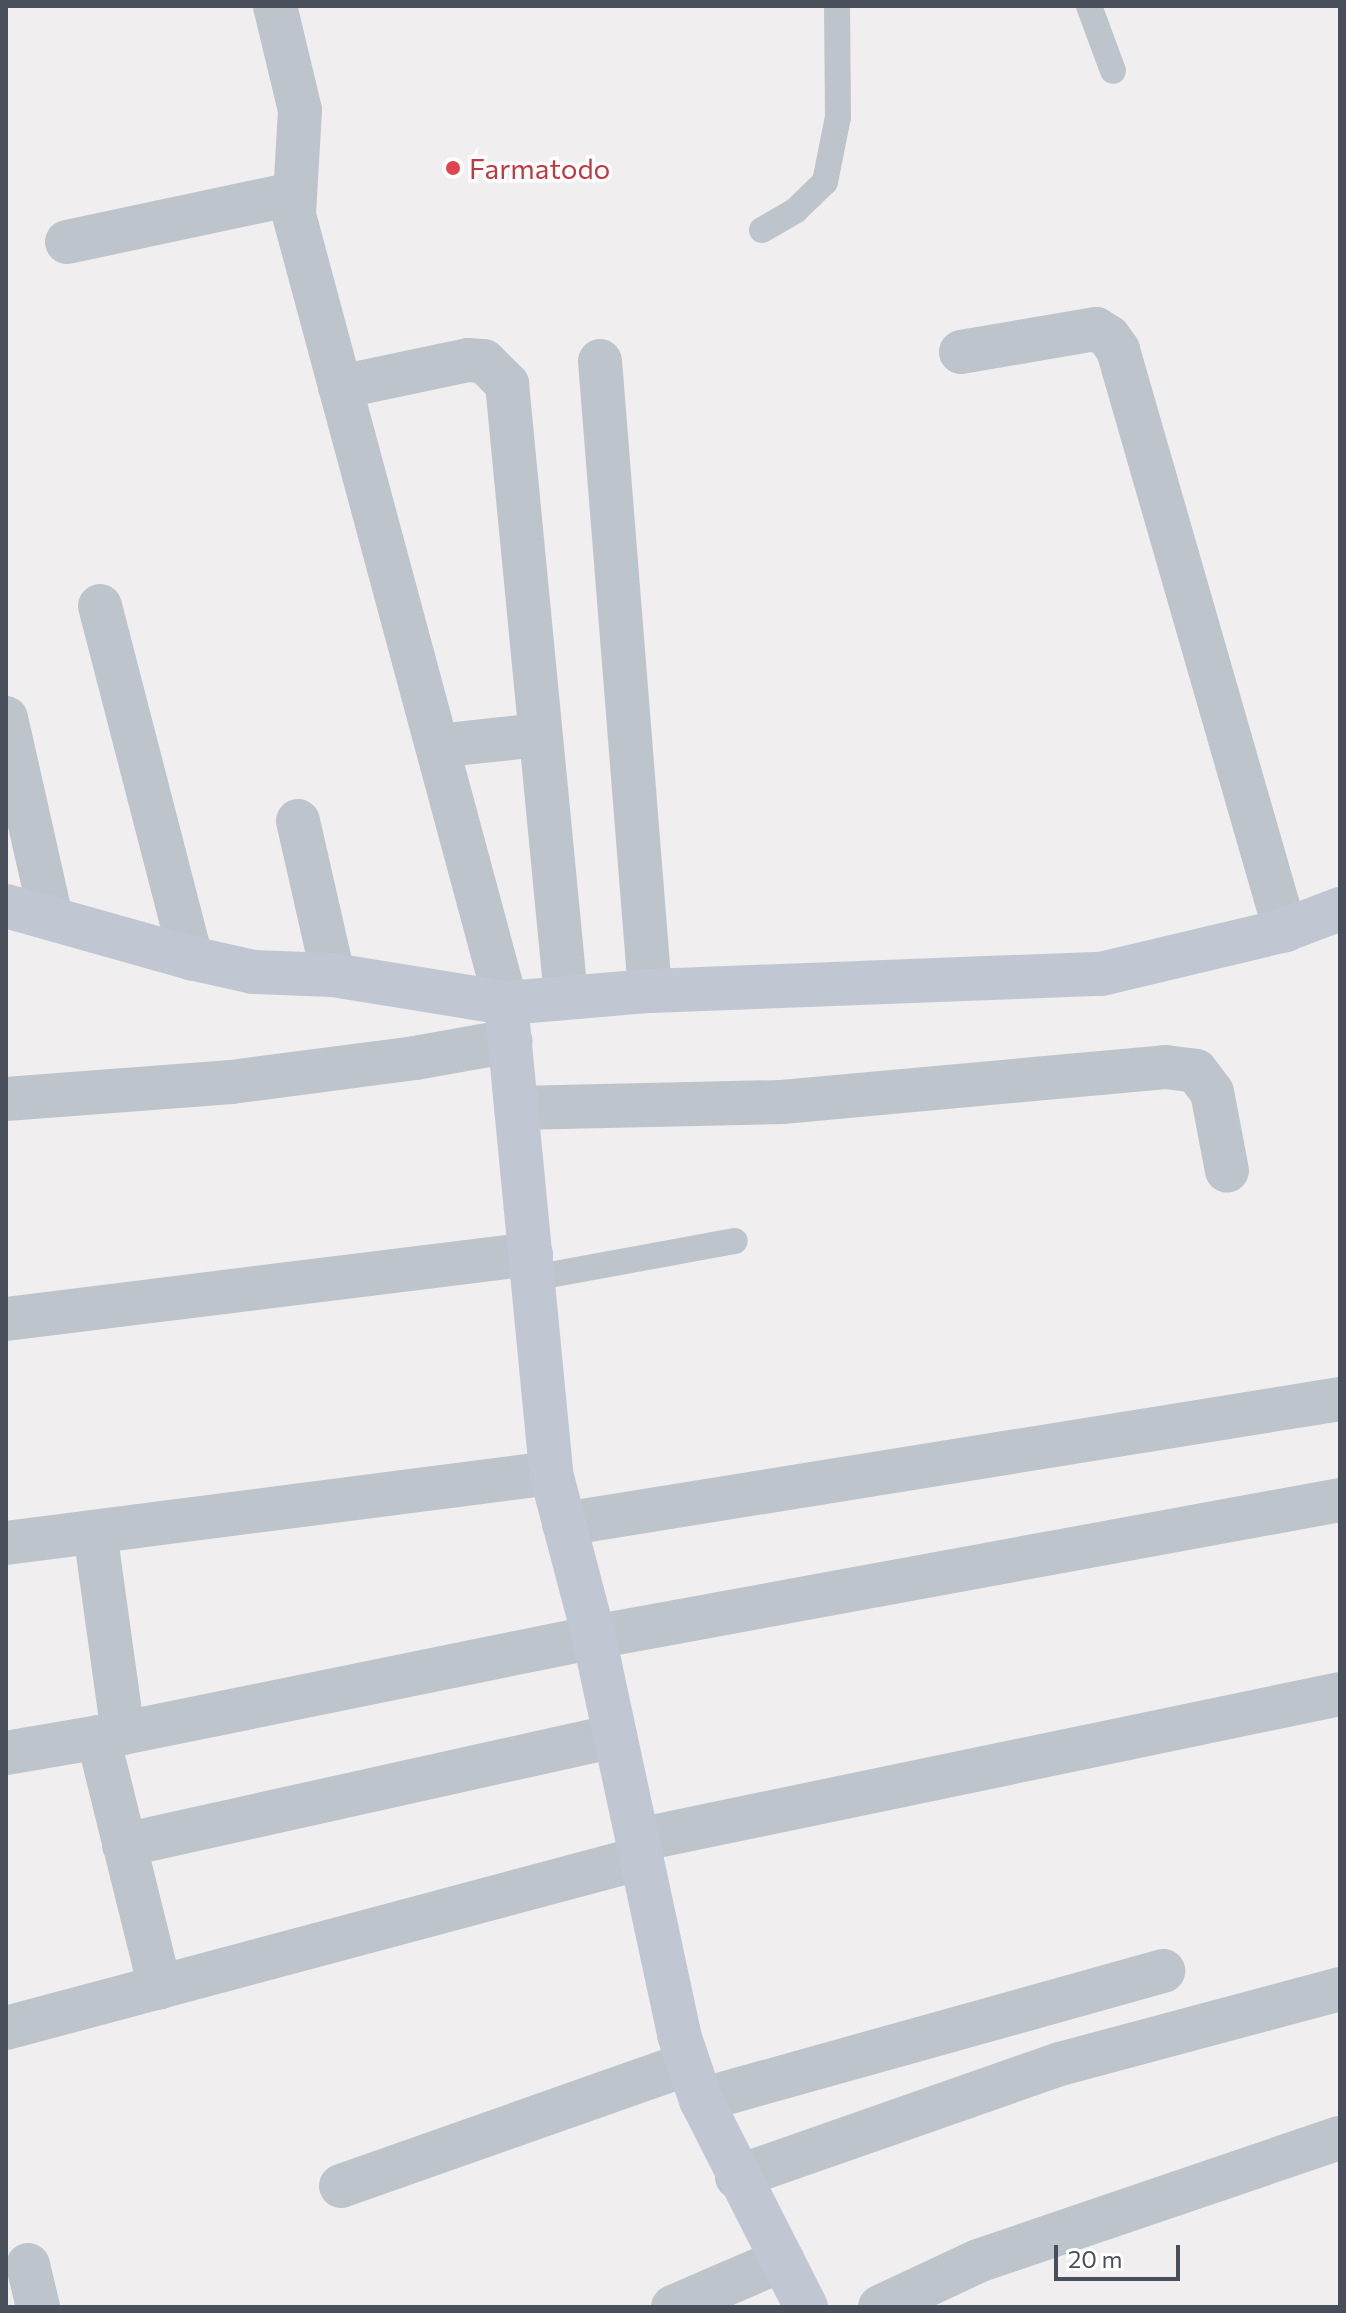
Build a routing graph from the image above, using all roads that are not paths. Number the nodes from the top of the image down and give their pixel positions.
1 (275, 6) edge
2 (837, 6) edge
3 (1089, 6) edge
4 (1113, 71) dead end
5 (292, 194) junction
6 (762, 230) dead end
7 (67, 242) dead end
8 (961, 352) dead end
9 (600, 361) dead end
10 (340, 387) junction
11 (100, 606) dead end
12 (6, 718) edge
13 (538, 735) junction
14 (437, 746) junction
15 (298, 821) dead end
16 (6, 906) edge
17 (1340, 909) edge
18 (51, 917) junction
19 (1285, 930) junction
20 (191, 958) junction
21 (333, 975) junction
22 (650, 991) junction
23 (566, 997) junction
24 (508, 1022) junction
25 (6, 1099) edge
26 (516, 1108) junction
27 (1227, 1171) dead end
28 (735, 1241) dead end
29 (532, 1266) junction
30 (6, 1319) edge
31 (1340, 1399) edge
32 (551, 1473) junction
33 (1340, 1500) edge
34 (564, 1524) junction
35 (95, 1532) junction
36 (6, 1543) edge
37 (594, 1637) junction
38 (1340, 1694) edge
39 (111, 1735) junction
40 (615, 1736) junction
41 (6, 1753) edge
42 (124, 1845) junction
43 (640, 1849) junction
44 (1163, 1971) dead end
45 (160, 1987) junction
46 (1340, 1989) edge
47 (6, 2028) edge
48 (694, 2082) junction
49 (1340, 2138) edge
50 (737, 2177) junction
51 (341, 2186) dead end
52 (782, 2260) junction
53 (28, 2265) dead end
54 (38, 2307) edge
55 (673, 2307) edge
56 (806, 2307) edge
57 (880, 2307) edge

1 - 5 street
2 - 6 lane
3 - 4 lane
5 - 7 street
5 - 10 street
8 - 19 street
9 - 22 street
10 - 13 street
10 - 14 street
11 - 20 street
12 - 18 street
13 - 14 street
13 - 23 street
14 - 24 street
15 - 21 street
16 - 18 street
17 - 19 street
18 - 20 street
19 - 22 street
20 - 21 street
21 - 24 street
22 - 23 street
23 - 24 street
24 - 25 street
24 - 26 street
26 - 27 street
26 - 29 street
28 - 29 lane
29 - 30 street
29 - 32 street
31 - 34 street
32 - 34 street
32 - 35 street
33 - 37 street
34 - 37 street
35 - 36 street
35 - 39 street
37 - 39 street
37 - 40 street
38 - 43 street
39 - 41 street
39 - 42 street
40 - 42 street
40 - 43 street
42 - 45 street
43 - 45 street
43 - 48 street
44 - 48 street
45 - 47 street
46 - 50 street
48 - 50 street
48 - 51 street
49 - 57 street
50 - 52 street
52 - 55 street
52 - 56 street
53 - 54 street

